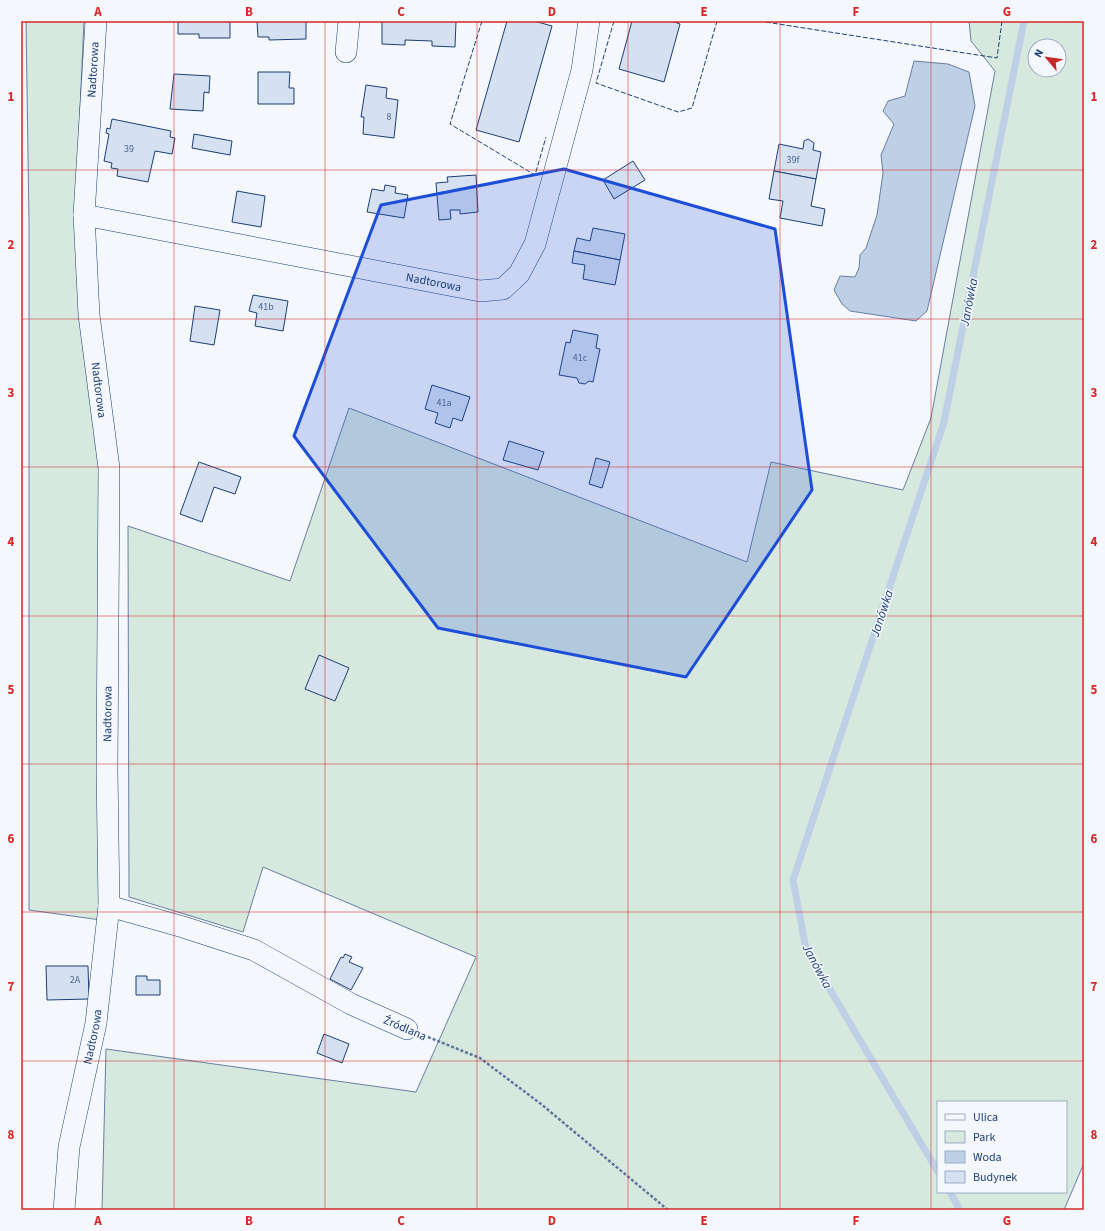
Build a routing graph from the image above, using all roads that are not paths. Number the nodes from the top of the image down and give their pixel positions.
1 (96, 21) edge
2 (349, 21) edge
3 (589, 21) edge
4 (346, 52) dead end
5 (84, 215) junction
6 (109, 906) junction
7 (407, 1029) road end
8 (64, 1210) edge

1 - 5 street, Nadtorowa
2 - 4 street
3 - 5 street, Nadtorowa
5 - 6 street, Nadtorowa
6 - 7 street, Źródlana
6 - 8 street, Nadtorowa

